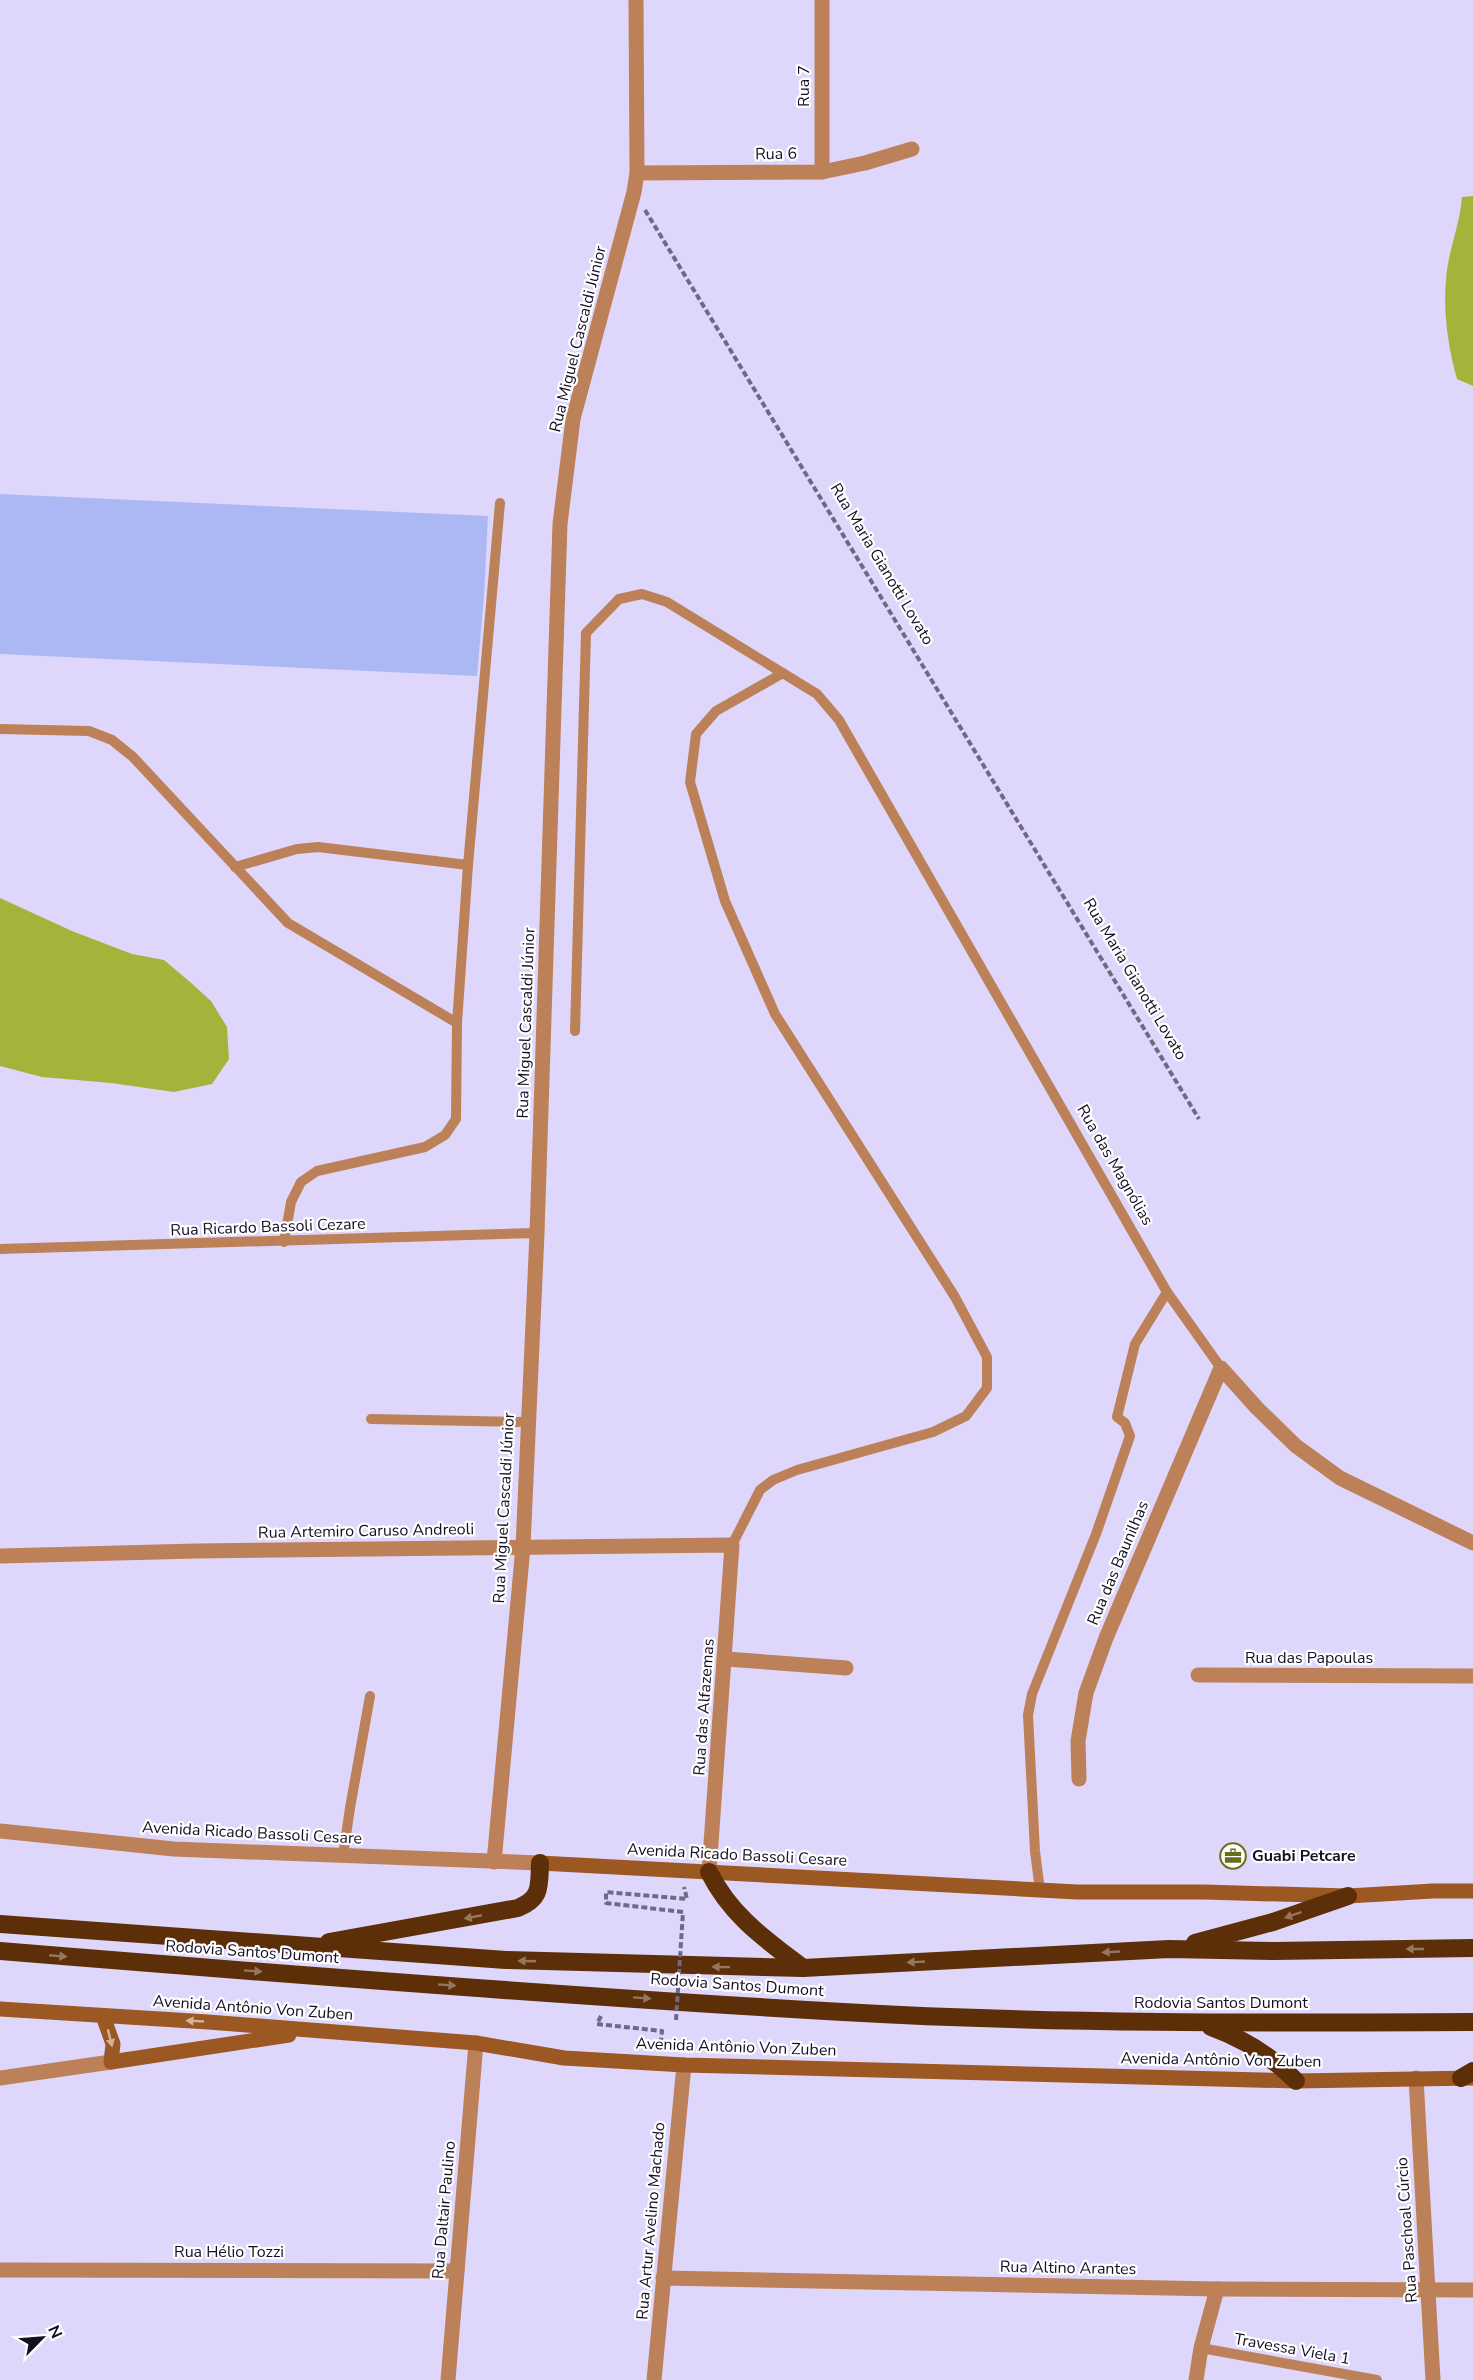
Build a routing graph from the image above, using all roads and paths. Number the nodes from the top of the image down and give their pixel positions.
1 (636, 0) edge
2 (822, 0) edge
3 (912, 149) dead end
4 (822, 172) junction
5 (637, 173) junction
6 (634, 192) junction
7 (500, 503) dead end
8 (783, 673) junction
9 (0, 729) edge
10 (468, 866) junction
11 (235, 867) junction
12 (458, 1023) junction
13 (575, 1031) dead end
14 (1199, 1119) dead end
15 (537, 1233) junction
16 (284, 1242) junction
17 (0, 1250) edge
18 (1167, 1292) junction
19 (1221, 1368) junction
20 (371, 1419) dead end
21 (527, 1422) junction
22 (1473, 1543) edge
23 (732, 1545) junction
24 (523, 1547) junction
25 (0, 1556) edge
26 (726, 1659) junction
27 (846, 1668) dead end
28 (1198, 1675) dead end
29 (1473, 1676) edge
30 (370, 1696) dead end
31 (1080, 1779) dead end
32 (0, 1832) edge
33 (343, 1856) junction
34 (494, 1862) junction
35 (540, 1863) junction
36 (680, 1871) junction
37 (709, 1872) junction
38 (1040, 1891) junction
39 (1473, 1891) edge
40 (1348, 1896) junction
41 (0, 1924) edge
42 (307, 1947) junction
43 (1473, 1948) edge
44 (1169, 1949) junction
45 (0, 1951) edge
46 (803, 1968) junction
47 (0, 2009) edge
48 (103, 2016) junction
49 (610, 2017) dead end
50 (665, 2020) dead end
51 (1473, 2022) edge
52 (1192, 2023) junction
53 (316, 2031) junction
54 (476, 2043) junction
55 (111, 2062) junction
56 (658, 2063) junction
57 (684, 2065) junction
58 (1469, 2076) edge
59 (0, 2078) edge
60 (1416, 2078) junction
61 (1296, 2080) junction
62 (0, 2270) edge
63 (457, 2271) junction
64 (663, 2278) junction
65 (1217, 2289) junction
66 (1429, 2290) junction
67 (1473, 2290) edge
68 (1201, 2348) junction
69 (448, 2380) edge
70 (654, 2380) edge
71 (1196, 2380) edge
72 (1377, 2380) edge
73 (1433, 2380) edge

1 - 5 street
2 - 4 street, Rua 7
3 - 4 street, Rua 6
4 - 5 street, Rua 6
5 - 6 street
6 - 14 path, Rua Maria Gianotti Lovato
6 - 15 street, Rua Miguel Cascaldi Júnior
7 - 10 lane
8 - 13 lane, Rua das Magnólias
8 - 18 lane, Rua das Magnólias
8 - 23 lane
9 - 11 lane
10 - 11 lane
10 - 12 lane
11 - 12 lane
12 - 16 lane
15 - 16 lane, Rua Ricardo Bassoli Cezare
15 - 21 street, Rua Miguel Cascaldi Júnior
16 - 17 lane, Rua Ricardo Bassoli Cezare
18 - 19 lane, Rua das Magnólias
18 - 38 lane
19 - 22 street, Rua das Magnólias
19 - 31 street, Rua das Baunilhas
20 - 21 lane
21 - 24 street, Rua Miguel Cascaldi Júnior
23 - 24 street, Rua Artemiro Caruso Andreoli
23 - 26 street, Rua das Alfazemas
24 - 25 street, Rua Artemiro Caruso Andreoli
24 - 34 street, Rua Miguel Cascaldi Júnior
26 - 27 street
26 - 37 street, Rua das Alfazemas
28 - 29 street, Rua das Papoulas
30 - 33 lane
32 - 33 street, Avenida Ricado Bassoli Cesare
33 - 34 street, Avenida Ricado Bassoli Cesare
34 - 35 street, Avenida Ricado Bassoli Cesare
35 - 36 street, Avenida Ricado Bassoli Cesare
35 -> 42 highway
36 - 37 street, Avenida Ricado Bassoli Cesare
36 - 50 path, bridge
37 - 38 street, Avenida Ricado Bassoli Cesare
37 - 46 highway
38 - 40 street, Avenida Ricado Bassoli Cesare
39 - 40 street, Avenida Ricado Bassoli Cesare
40 -> 44 highway
41 - 42 highway, Rodovia Santos Dumont
46 -> 42 highway, Rodovia Santos Dumont
43 -> 44 highway, Rodovia Santos Dumont
44 -> 46 highway, Rodovia Santos Dumont
45 -> 52 highway, Rodovia Santos Dumont
47 - 48 street, Avenida Antônio Von Zuben
53 -> 48 street, Avenida Antônio Von Zuben
48 -> 55 street
49 - 56 path
51 - 52 highway, Rodovia Santos Dumont
52 - 61 highway
53 - 54 street, Avenida Antônio Von Zuben
53 - 55 street
54 - 56 street, Avenida Antônio Von Zuben
54 - 63 street, Rua Daltair Paulino
55 - 59 street
56 - 57 street, Avenida Antônio Von Zuben
57 - 61 street, Avenida Antônio Von Zuben
57 - 64 street, Rua Artur Avelino Machado
58 - 60 street, Avenida Antônio Von Zuben
60 - 61 street, Avenida Antônio Von Zuben
60 - 66 street, Rua Paschoal Cúrcio
62 - 63 street, Rua Hélio Tozzi
63 - 69 street, Rua Daltair Paulino
64 - 65 street, Rua Altino Arantes
64 - 70 street, Rua Artur Avelino Machado
65 - 66 street, Rua Altino Arantes
65 - 68 street
66 - 67 street, Rua Altino Arantes
66 - 73 street, Rua Paschoal Cúrcio
68 - 71 street
68 - 72 lane, Travessa Viela 1

